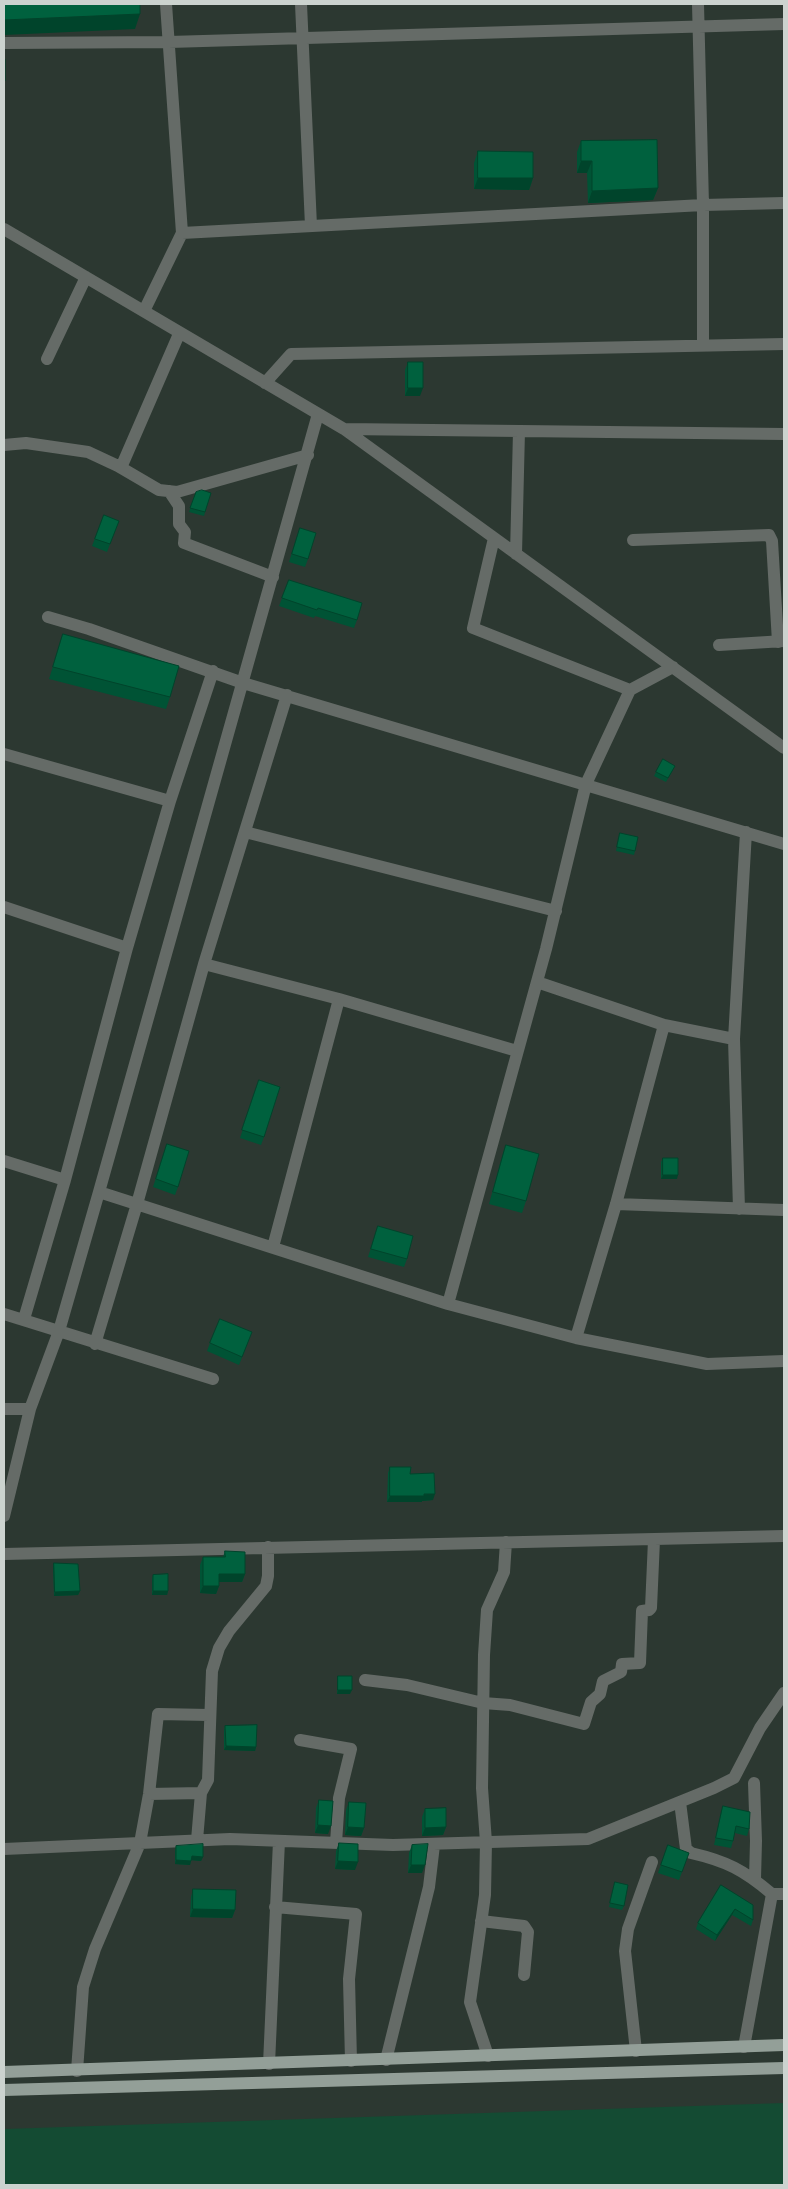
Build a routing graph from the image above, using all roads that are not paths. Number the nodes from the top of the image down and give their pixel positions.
1 (166, 4) edge
2 (301, 4) edge
3 (698, 4) edge
4 (784, 24) edge
5 (699, 26) junction
6 (303, 38) junction
7 (169, 42) junction
8 (4, 43) edge
9 (784, 204) edge
10 (703, 205) junction
11 (311, 226) junction
12 (4, 229) edge
13 (182, 233) junction
14 (86, 278) junction
15 (144, 311) junction
16 (179, 334) junction
17 (784, 344) edge
18 (703, 345) junction
19 (47, 359) dead end
20 (264, 383) junction
21 (318, 414) junction
22 (344, 429) junction
23 (519, 431) junction
24 (784, 434) edge
25 (4, 445) edge
26 (308, 455) junction
27 (118, 466) junction
28 (169, 491) junction
29 (494, 538) junction
30 (633, 540) dead end
31 (516, 554) junction
32 (273, 577) junction
33 (48, 617) dead end
34 (781, 642) edge
35 (720, 645) dead end
36 (673, 667) junction
37 (213, 671) junction
38 (243, 683) junction
39 (630, 690) junction
40 (287, 695) junction
41 (784, 748) edge
42 (4, 754) edge
43 (586, 784) junction
44 (170, 802) junction
45 (245, 832) junction
46 (746, 832) junction
47 (784, 844) edge
48 (4, 907) edge
49 (556, 911) junction
50 (127, 948) junction
51 (204, 964) junction
52 (537, 982) junction
53 (339, 999) junction
54 (664, 1025) junction
55 (734, 1039) junction
56 (517, 1050) junction
57 (4, 1161) edge
58 (65, 1180) junction
59 (99, 1192) junction
60 (137, 1204) junction
61 (616, 1204) junction
62 (739, 1209) junction
63 (784, 1210) edge
64 (273, 1247) junction
65 (448, 1304) junction
66 (4, 1314) edge
67 (24, 1319) junction
68 (59, 1331) junction
69 (576, 1338) junction
70 (95, 1344) junction
71 (784, 1361) edge
72 (213, 1380) dead end
73 (4, 1409) edge
74 (30, 1409) junction
75 (4, 1516) edge
76 (784, 1536) edge
77 (654, 1540) junction
78 (506, 1542) junction
79 (268, 1547) junction
80 (4, 1554) edge
81 (365, 1680) dead end
82 (784, 1693) edge
83 (483, 1703) junction
84 (209, 1715) junction
85 (300, 1740) dead end
86 (754, 1783) dead end
87 (201, 1793) junction
88 (149, 1794) junction
89 (680, 1802) junction
90 (197, 1840) junction
91 (279, 1841) junction
92 (486, 1842) junction
93 (140, 1843) junction
94 (336, 1843) junction
95 (434, 1844) junction
96 (4, 1848) edge
97 (652, 1862) dead end
98 (755, 1879) junction
99 (778, 1894) edge
100 (275, 1907) junction
101 (482, 1921) junction
102 (524, 1975) dead end
103 (784, 2045) edge
104 (744, 2047) junction
105 (636, 2051) junction
106 (488, 2056) junction
107 (386, 2060) junction
108 (351, 2061) junction
109 (269, 2064) junction
110 (784, 2068) edge
111 (77, 2071) junction
112 (4, 2072) edge
113 (4, 2090) edge

1 - 7 street
2 - 6 street
3 - 5 street
4 - 5 street
5 - 6 street
5 - 10 street
6 - 7 street
6 - 11 street
7 - 8 street
7 - 13 street
9 - 10 street
10 - 11 street
10 - 18 street
11 - 13 street
12 - 14 street
13 - 15 street
14 - 15 street
14 - 19 street
15 - 16 street
16 - 20 street
16 - 27 street
17 - 18 street
18 - 20 street
20 - 21 street
21 - 22 street
21 - 26 street
22 - 23 street
22 - 29 street
23 - 24 street
23 - 31 street
25 - 27 street
26 - 28 street
26 - 32 street
27 - 28 street
28 - 32 street
29 - 31 street
29 - 39 street
30 - 34 street
31 - 36 street
32 - 38 street
33 - 37 street
34 - 35 street
36 - 39 street
36 - 41 street
37 - 38 street
37 - 44 street
38 - 40 street
38 - 59 street
39 - 43 street
40 - 43 street
40 - 45 street
42 - 44 street
43 - 46 street
43 - 49 street
44 - 50 street
45 - 49 street
45 - 51 street
46 - 47 street
46 - 55 street
48 - 50 street
49 - 52 street
50 - 58 street
51 - 53 street
51 - 60 street
52 - 54 street
52 - 56 street
53 - 56 street
53 - 64 street
54 - 55 street
54 - 61 street
55 - 62 street
56 - 65 street
57 - 58 street
58 - 67 street
59 - 60 street
59 - 68 street
60 - 64 street
60 - 70 street
61 - 62 street
61 - 69 street
62 - 63 street
64 - 65 street
65 - 69 street
66 - 67 street
67 - 68 street
68 - 70 street
68 - 74 street
69 - 71 street
70 - 72 street
73 - 74 street
74 - 75 street
76 - 77 street
77 - 78 street
77 - 83 street
78 - 79 street
78 - 83 street
79 - 80 street
79 - 84 street
81 - 83 street
82 - 89 street
83 - 92 street
84 - 87 street
84 - 88 street
85 - 94 street
86 - 98 street
87 - 88 street
87 - 90 street
88 - 93 street
89 - 92 street
89 - 98 street
90 - 91 street
90 - 93 street
91 - 94 street
91 - 100 street
92 - 95 street
92 - 101 street
93 - 96 street
93 - 111 street
94 - 95 street
95 - 107 street
97 - 105 street
98 - 99 street
99 - 104 street
100 - 108 street
100 - 109 street
101 - 102 street
101 - 106 street
103 - 104 main road
104 - 105 main road
105 - 106 main road
106 - 107 main road
107 - 108 main road
108 - 109 main road
109 - 111 main road
110 - 113 main road
111 - 112 main road

